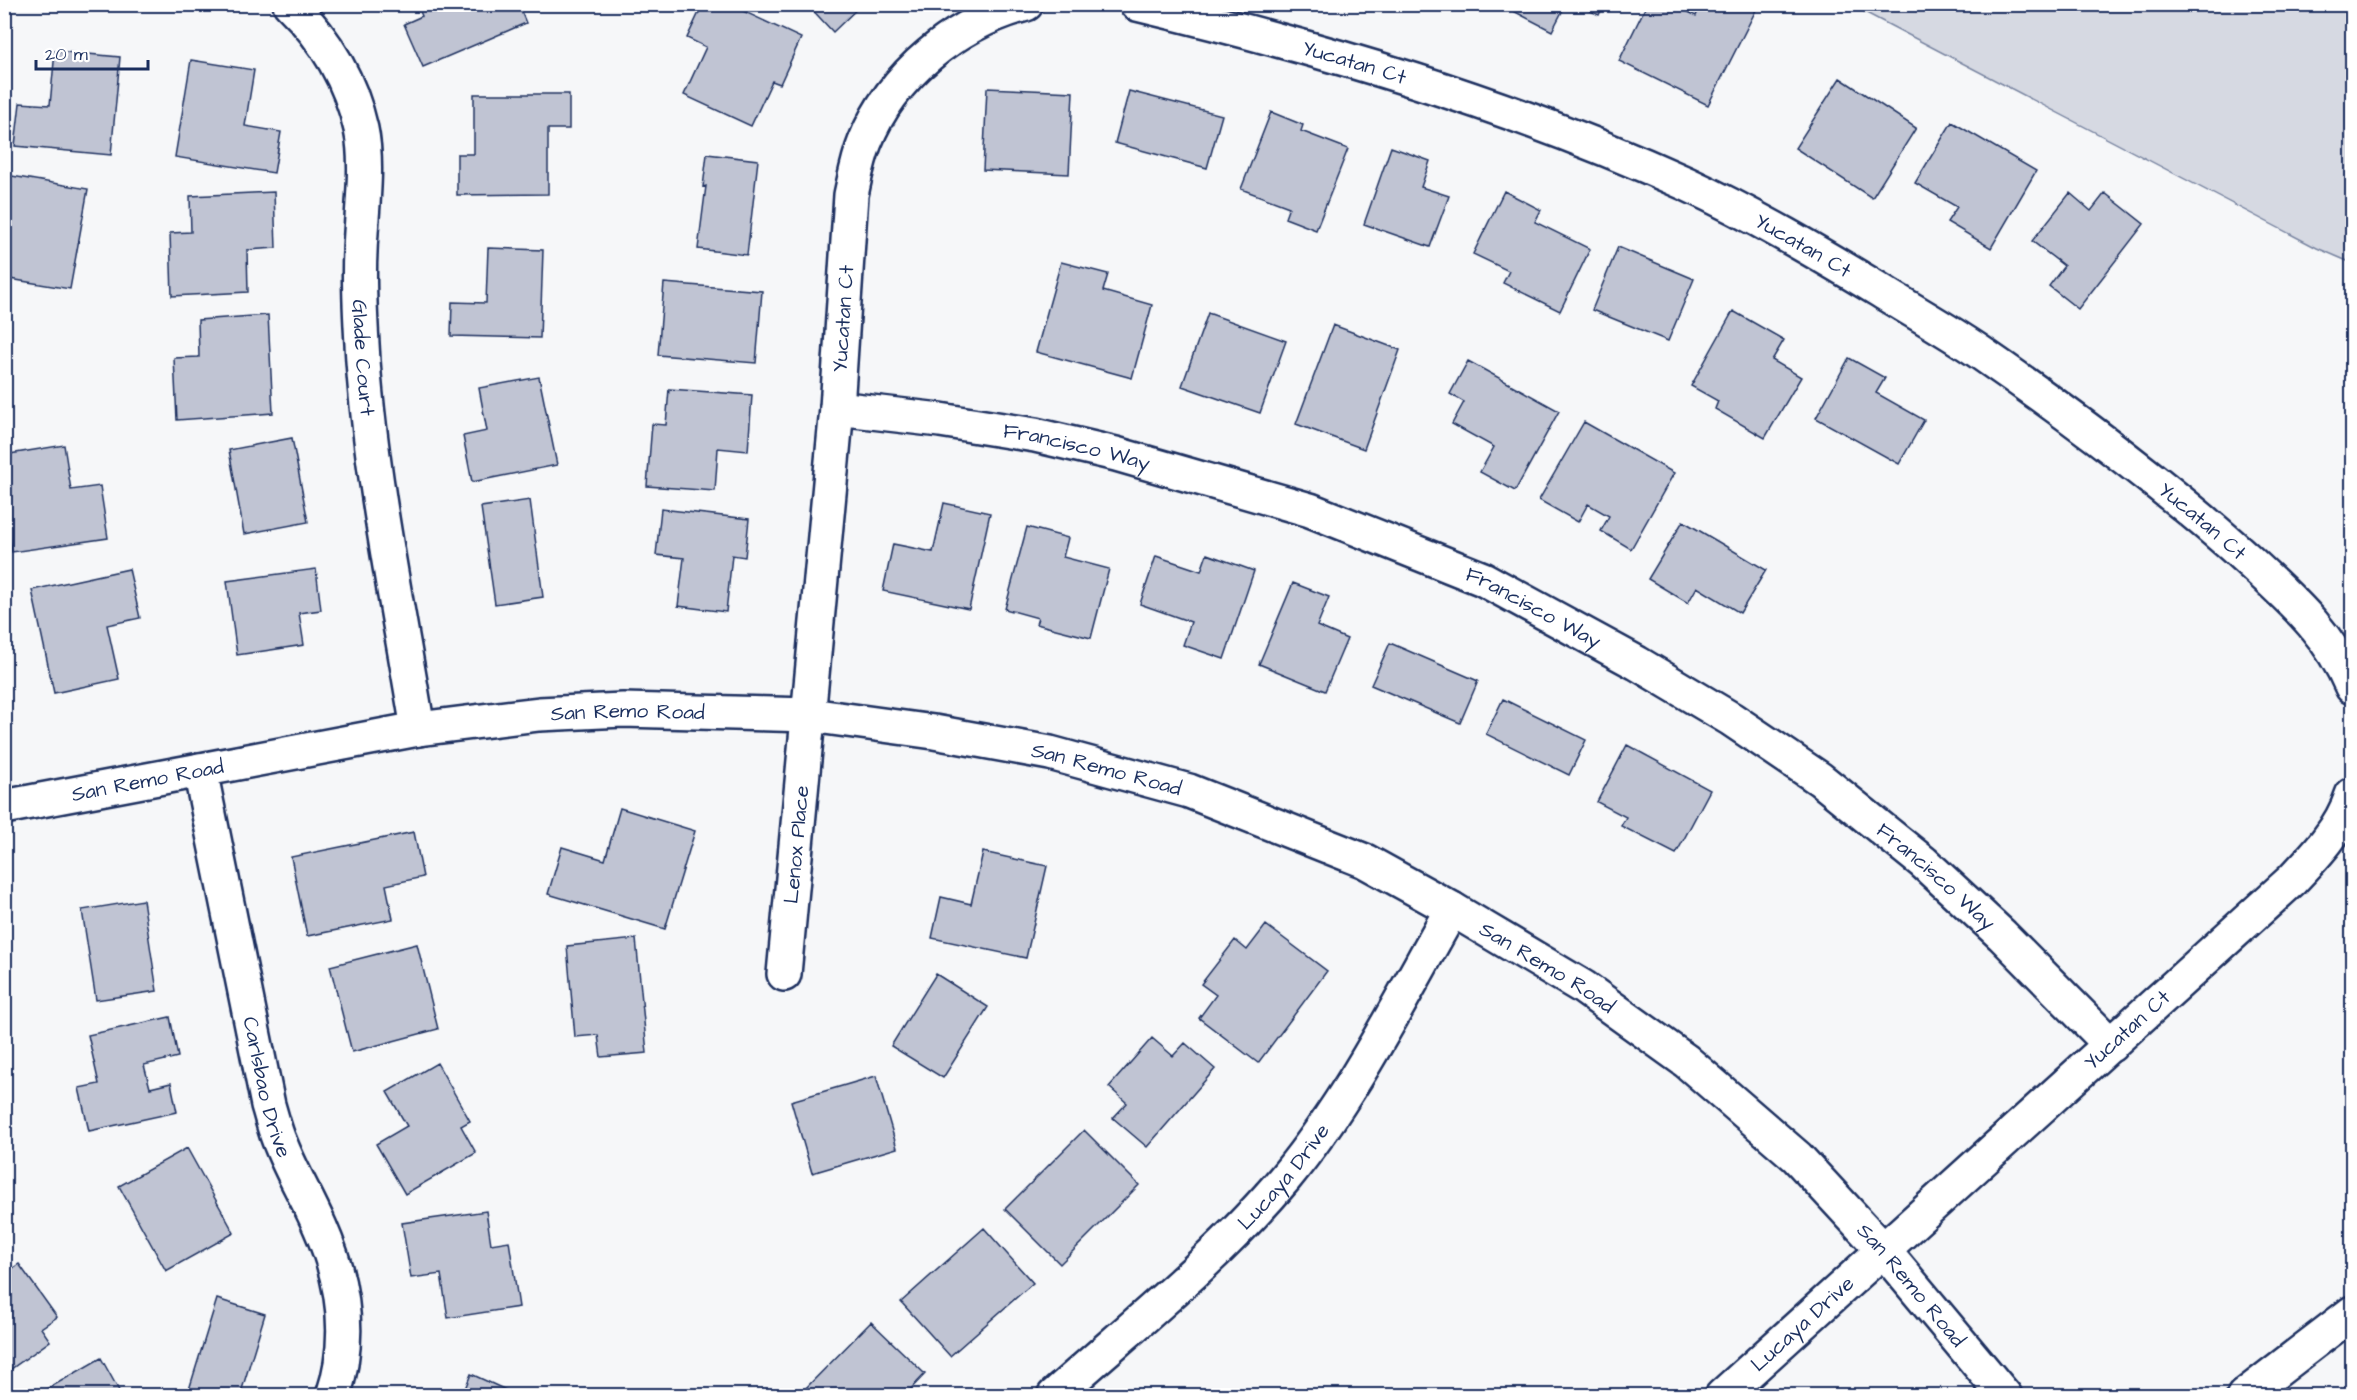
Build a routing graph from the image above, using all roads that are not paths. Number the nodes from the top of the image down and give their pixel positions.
1 (290, 4) edge
2 (1026, 4) edge
3 (1137, 4) edge
4 (837, 408) junction
5 (2352, 687) edge
6 (810, 715) junction
7 (418, 729) junction
8 (200, 770) junction
9 (2352, 795) edge
10 (4, 807) edge
11 (1452, 909) junction
12 (784, 974) dead end
13 (2111, 1045) junction
14 (1884, 1251) junction
15 (2352, 1313) edge
16 (333, 1395) edge
17 (1054, 1395) edge
18 (1722, 1395) edge
19 (2005, 1395) edge
20 (2244, 1395) edge

1 - 7 street, Glade Court
2 - 4 street, Yucatan Ct
3 - 5 street, Yucatan Ct
4 - 6 street, Yucatan Ct
4 - 13 street, Francisco Way
6 - 7 street, San Remo Road
6 - 11 street, San Remo Road
6 - 12 street, Lenox Place
7 - 8 street, San Remo Road
8 - 10 street, San Remo Road
8 - 16 street, Carlsbao Drive
9 - 13 street, Yucatan Ct
11 - 14 street, San Remo Road
11 - 17 street, Lucaya Drive
13 - 14 street, Yucatan Ct
14 - 18 street, Lucaya Drive
14 - 19 street, San Remo Road
15 - 20 street

